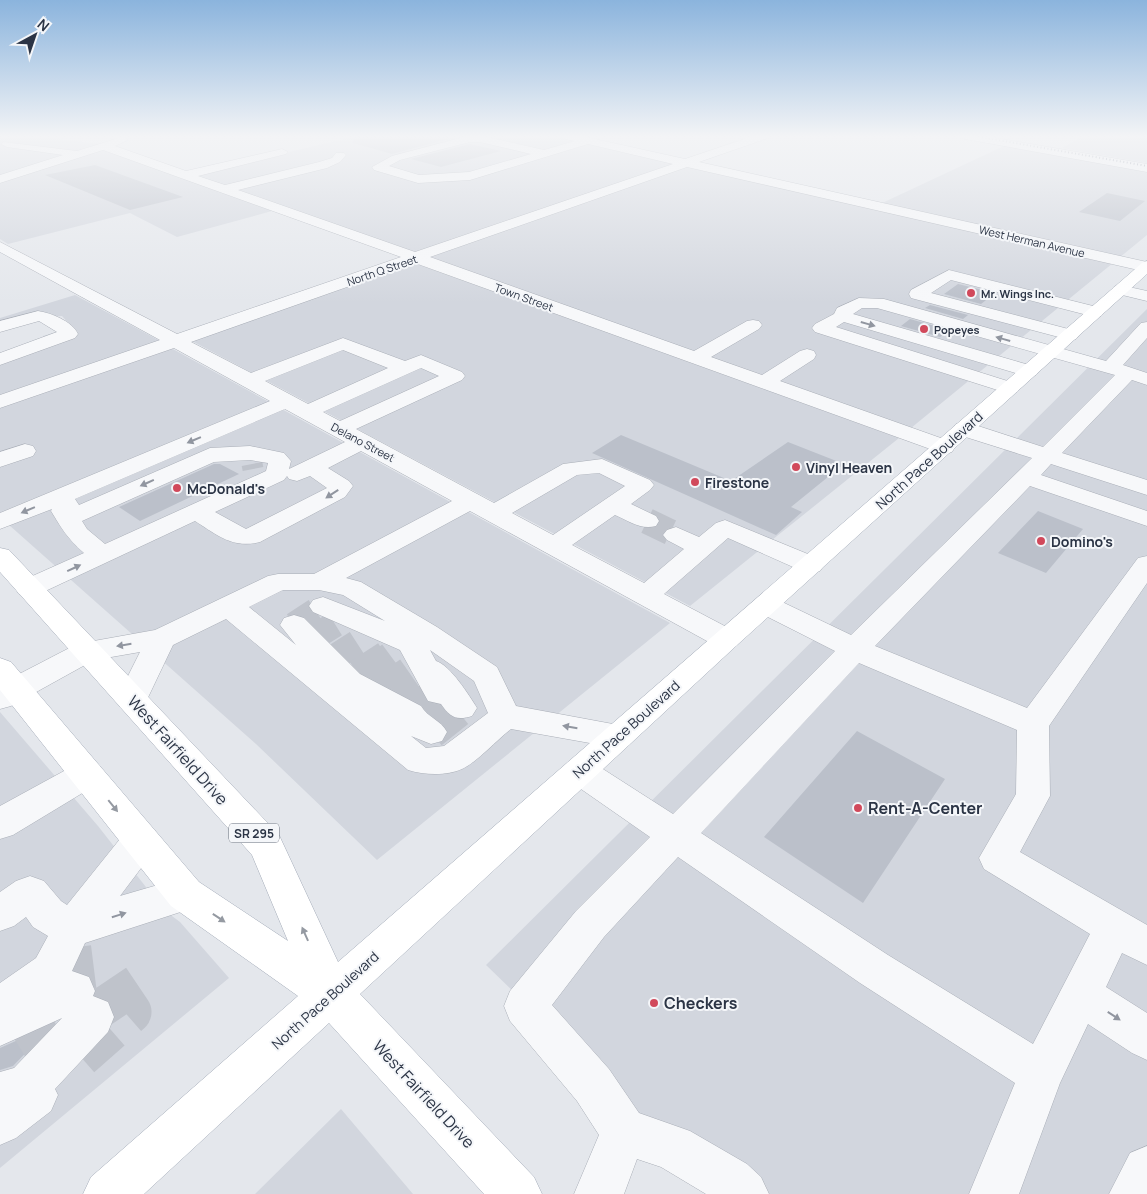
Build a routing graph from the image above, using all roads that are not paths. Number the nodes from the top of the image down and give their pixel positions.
1 (233, 192) edge
2 (607, 192) edge
3 (811, 192) edge
4 (0, 246) edge
5 (416, 258) junction
6 (1147, 267) edge
7 (1120, 290) junction
8 (1147, 296) edge
9 (1095, 312) junction
10 (844, 316) junction
11 (753, 325) dead end
12 (0, 327) edge
13 (1147, 327) edge
14 (1070, 335) junction
15 (177, 341) junction
16 (1050, 353) junction
17 (807, 355) dead end
18 (4, 358) edge
19 (695, 358) junction
20 (405, 368) junction
21 (1029, 371) junction
22 (1128, 373) edge
23 (249, 381) junction
24 (764, 382) junction
25 (50, 385) junction
26 (1010, 388) junction
27 (287, 401) junction
28 (0, 402) edge
29 (307, 412) junction
30 (225, 427) junction
31 (339, 429) junction
32 (964, 429) junction
33 (362, 442) junction
34 (944, 447) junction
35 (25, 451) dead end
36 (1047, 457) junction
37 (0, 460) edge
38 (307, 469) junction
39 (243, 475) junction
40 (1026, 477) junction
41 (1147, 488) edge
42 (76, 490) junction
43 (614, 505) junction
44 (482, 507) junction
45 (196, 511) junction
46 (67, 519) junction
47 (1147, 519) edge
48 (647, 521) tunnel mouth
49 (0, 522) edge
50 (676, 535) tunnel mouth
51 (554, 546) junction
52 (702, 548) junction
53 (103, 555) junction
54 (0, 556) edge
55 (1147, 564) edge
56 (811, 565) junction
57 (29, 588) junction
58 (646, 596) junction
59 (328, 603) junction
60 (766, 605) junction
61 (229, 606) junction
62 (303, 632) dead end
63 (366, 637) dead end
64 (161, 639) junction
65 (726, 639) junction
66 (855, 649) junction
67 (87, 651) junction
68 (410, 651) junction
69 (352, 680) junction
70 (6, 686) edge
71 (132, 700) junction
72 (450, 700) dead end
73 (505, 716) junction
74 (420, 723) dead end
75 (1033, 724) junction
76 (618, 736) junction
77 (580, 771) junction
78 (87, 774) junction
79 (0, 824) edge
80 (675, 835) junction
81 (141, 840) junction
82 (185, 894) junction
83 (0, 913) edge
84 (1114, 926) junction
85 (72, 929) junction
86 (1147, 946) edge
87 (331, 994) junction
88 (1080, 994) junction
89 (1147, 1038) edge
90 (13, 1052) edge
91 (1041, 1074) junction
92 (0, 1122) edge
93 (624, 1131) junction
94 (1147, 1170) edge
95 (732, 1190) edge
96 (108, 1194) edge
97 (517, 1194) edge
98 (598, 1194) edge
99 (994, 1194) edge
100 (1134, 1194) edge

1 - 5 street, Town Street
2 - 5 street, North Q Street
3 - 6 street, West Herman Avenue
4 - 15 street, Delano Street
5 - 15 street, North Q Street
5 - 19 street, Town Street
6 - 7 main road, North Pace Boulevard
7 - 8 street
7 - 9 main road, North Pace Boulevard
9 - 14 main road, North Pace Boulevard
9 - 14 street
16 -> 10 street
10 -> 21 street
10 - 26 street
11 - 19 street
12 - 18 street
13 - 22 street
14 - 16 main road, North Pace Boulevard
15 - 23 street, Delano Street
15 - 25 street, North Q Street
16 - 21 main road, North Pace Boulevard
16 - 22 street
17 - 24 street
18 - 25 street
19 - 24 street, Town Street
20 - 23 street
20 - 29 street
20 - 31 street
21 - 26 main road, North Pace Boulevard
22 - 36 street
23 - 27 street, Delano Street
24 - 34 street, Town Street
25 - 28 street, North Q Street
26 - 32 main road, North Pace Boulevard
27 - 29 street, Delano Street
27 - 30 street
29 - 31 street, Delano Street
30 - 38 street
30 -> 42 street
31 - 33 street, Delano Street
32 - 34 main road, North Pace Boulevard
32 - 36 street
33 - 38 street
33 - 44 street, Delano Street
34 - 56 main road, North Pace Boulevard
35 - 37 street
36 - 40 street
36 - 41 street
38 - 39 street
38 -> 45 street
39 - 39 street
39 - 45 street
39 -> 46 street
40 - 47 street
40 - 66 street
42 - 46 street
42 -> 49 street
43 - 44 street
43 - 48 street
43 - 51 street
44 - 51 street, Delano Street
44 - 59 street
45 - 53 street
46 - 53 street
50 - 52 street
51 - 58 street, Delano Street
52 - 56 street
52 - 58 street
57 -> 53 street
54 - 57 main road, West Fairfield Drive / SR 295
55 - 75 street
56 - 60 main road, North Pace Boulevard
57 - 67 main road, West Fairfield Drive / SR 295
58 - 65 street, Delano Street
59 - 61 street
59 - 68 street
60 - 65 main road, North Pace Boulevard
60 - 66 street
61 - 64 street
61 - 69 street
62 - 69 street
63 - 68 street
64 -> 67 street
64 - 71 street
65 - 76 main road, North Pace Boulevard
66 - 75 street
66 - 80 street
67 - 70 street
67 - 71 main road, West Fairfield Drive / SR 295
68 - 72 street
68 - 73 street
69 - 73 street
69 - 74 street
70 - 78 main road, West Fairfield Drive / SR 295
87 -> 71 main road, West Fairfield Drive / SR 295
76 -> 73 street
75 - 84 street
76 - 77 main road, North Pace Boulevard
77 - 80 street
77 - 87 main road, North Pace Boulevard
78 - 79 street
78 -> 81 main road, West Fairfield Drive / SR 295
80 - 91 street
80 - 93 street
81 - 82 main road, West Fairfield Drive / SR 295
81 - 85 street
85 -> 82 street
82 -> 87 main road, West Fairfield Drive / SR 295
83 - 85 street
84 - 86 street
84 - 88 street
85 - 90 street
87 - 96 main road, North Pace Boulevard
87 - 97 main road, West Fairfield Drive / SR 295
88 -> 89 street
88 - 91 street
90 - 90 street
90 - 92 street
91 - 99 street
93 - 95 street
93 - 98 street
94 - 100 street

